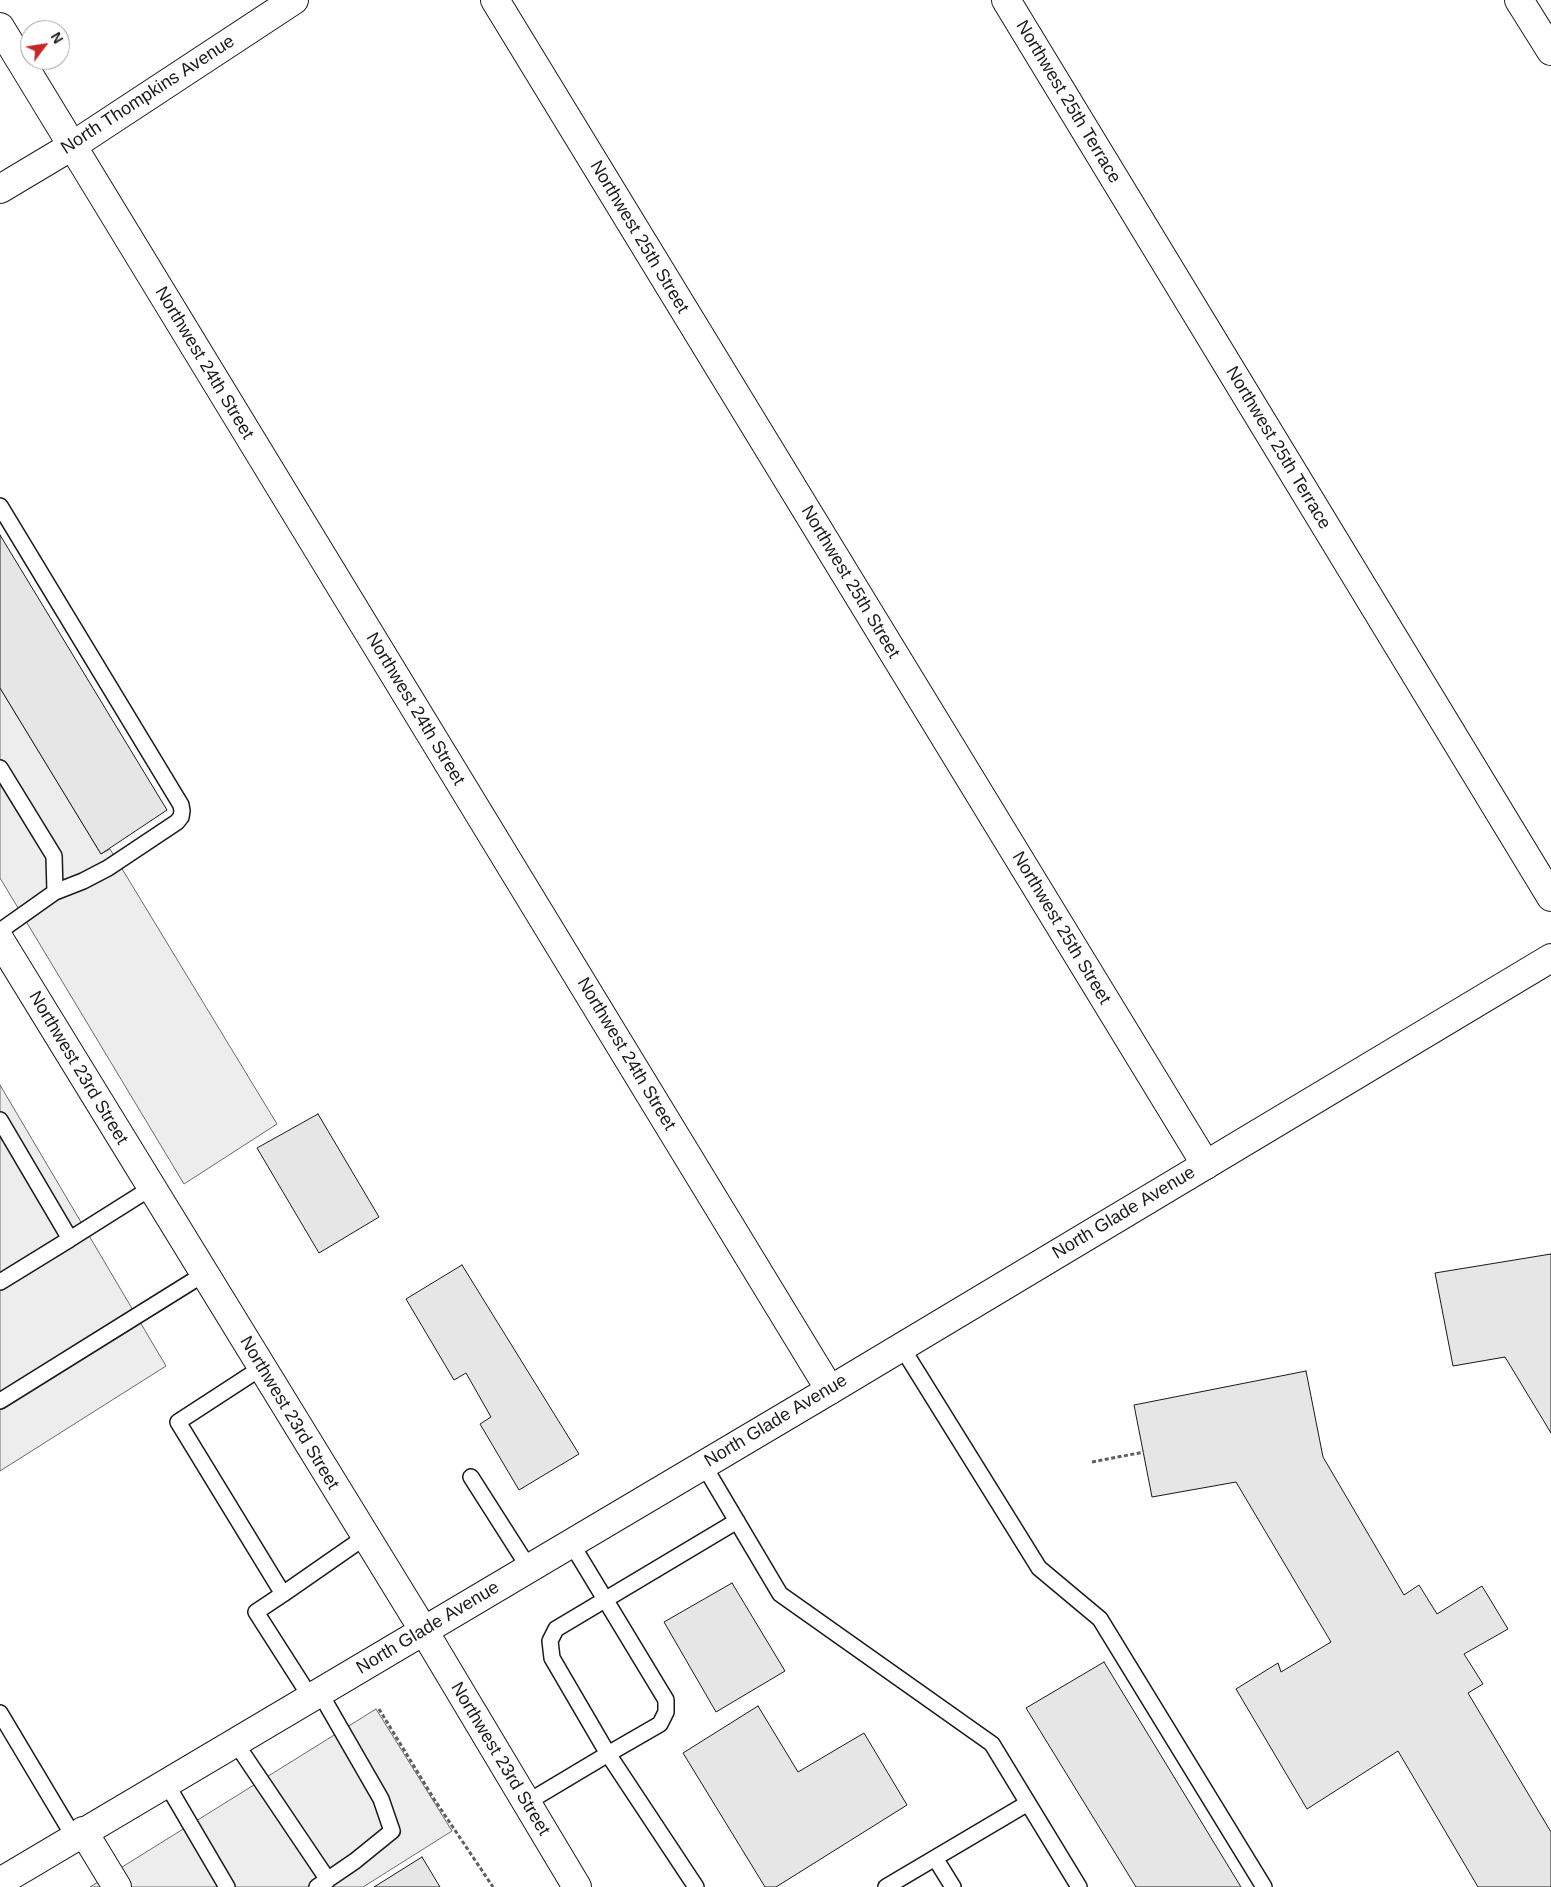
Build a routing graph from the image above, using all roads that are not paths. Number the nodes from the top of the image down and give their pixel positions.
1 (294, 0) edge
2 (495, 0) edge
3 (1006, 0) edge
4 (1519, 0) edge
5 (0, 27) edge
6 (1551, 51) edge
7 (72, 146) junction
8 (0, 189) edge
9 (0, 506) edge
10 (0, 768) edge
11 (54, 892) junction
12 (1551, 897) edge
13 (0, 930) edge
14 (0, 940) edge
15 (1551, 958) edge
16 (0, 1120) edge
17 (1206, 1165) junction
18 (151, 1188) junction
19 (70, 1239) junction
20 (204, 1274) junction
21 (0, 1282) edge
22 (901, 1346) junction
23 (261, 1368) junction
24 (830, 1390) junction
25 (0, 1401) edge
26 (703, 1464) junction
27 (471, 1477) dead end
28 (737, 1521) junction
29 (365, 1537) junction
30 (571, 1543) junction
31 (529, 1568) junction
32 (283, 1594) junction
33 (605, 1600) junction
34 (424, 1631) junction
35 (315, 1695) junction
36 (0, 1713) edge
37 (5, 1731) edge
38 (235, 1742) junction
39 (608, 1754) junction
40 (166, 1783) junction
41 (526, 1803) junction
42 (1028, 1803) junction
43 (78, 1834) junction
44 (935, 1858) junction
45 (0, 1882) edge
46 (323, 1883) edge
47 (117, 1887) edge
48 (227, 1887) edge
49 (577, 1887) edge
50 (696, 1887) edge
51 (886, 1887) edge
52 (953, 1887) edge
53 (1079, 1887) edge
54 (1264, 1887) edge

1 - 7 street, North Thompkins Avenue
2 - 17 street, Northwest 25th Street
3 - 12 street, Northwest 25th Terrace
4 - 6 street
5 - 7 street, Northwest 24th Street
7 - 8 street, North Thompkins Avenue
7 - 24 street, Northwest 24th Street
9 - 11 lane
10 - 11 lane
11 - 13 lane
14 - 18 street, Northwest 23rd Street
15 - 17 street, North Glade Avenue
16 - 19 lane
17 - 22 street, North Glade Avenue
18 - 19 lane
18 - 20 street, Northwest 23rd Street
19 - 21 lane
20 - 23 street, Northwest 23rd Street
20 - 25 lane
22 - 24 street, North Glade Avenue
22 - 54 lane
23 - 29 street, Northwest 23rd Street
23 - 32 lane
24 - 26 street, North Glade Avenue
26 - 28 lane
26 - 30 street, North Glade Avenue
27 - 31 lane
28 - 33 lane
28 - 42 lane
29 - 32 lane
29 - 34 street, Northwest 23rd Street
30 - 31 street, North Glade Avenue
30 - 33 lane
31 - 34 street, North Glade Avenue
32 - 35 lane
33 - 39 lane
33 - 39 lane
34 - 35 street, North Glade Avenue
34 - 41 street, Northwest 23rd Street
35 - 38 street, North Glade Avenue
35 - 46 lane
36 - 37 lane
37 - 43 lane
38 - 40 street, North Glade Avenue
38 - 46 lane
39 - 41 lane
39 - 50 lane
40 - 43 street, North Glade Avenue
40 - 48 lane
41 - 49 street, Northwest 23rd Street
42 - 44 lane
42 - 53 lane
43 - 45 street, North Glade Avenue
43 - 47 street
44 - 51 lane
44 - 52 lane

